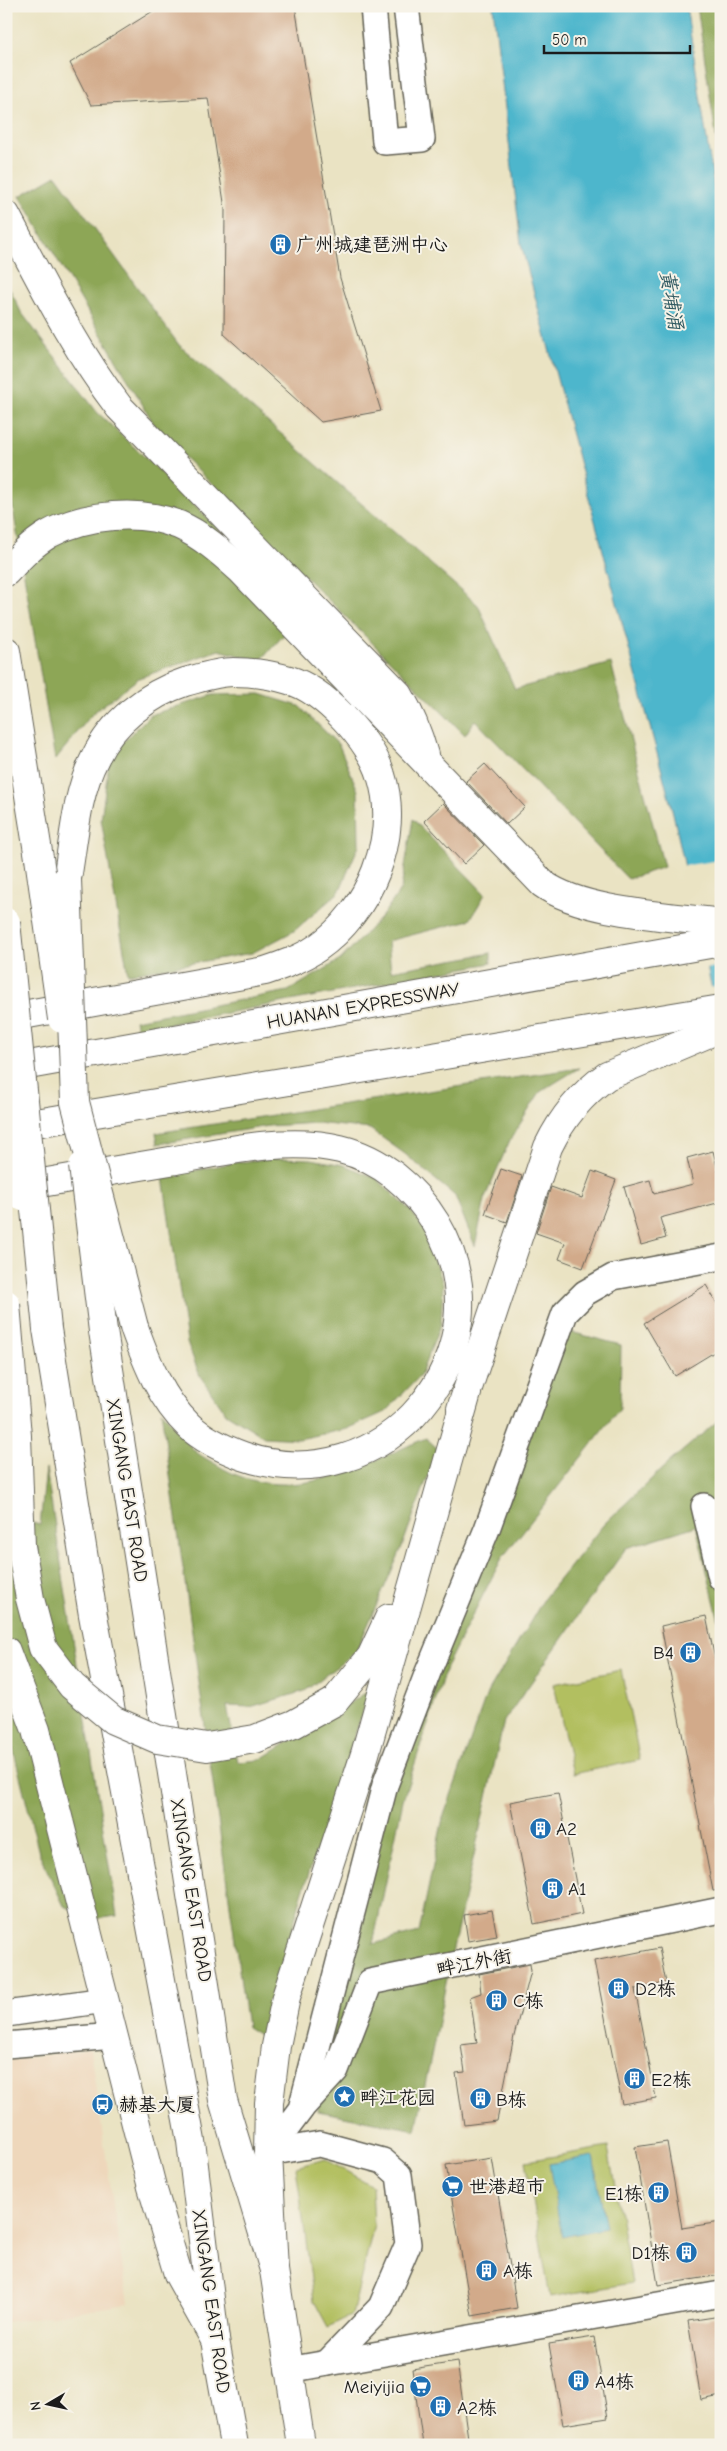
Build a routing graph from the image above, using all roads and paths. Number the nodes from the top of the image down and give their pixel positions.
1 (373, 6) edge
2 (406, 6) edge
3 (6, 216) edge
4 (6, 572) edge
5 (6, 651) edge
6 (426, 761) junction
7 (6, 922) edge
8 (721, 923) edge
9 (721, 942) edge
10 (721, 1009) edge
11 (6, 1018) edge
12 (721, 1028) edge
13 (6, 1068) edge
14 (75, 1102) junction
15 (6, 1105) edge
16 (6, 1128) edge
17 (6, 1189) edge
18 (721, 1257) edge
19 (6, 1304) edge
20 (47, 1329) junction
21 (467, 1393) junction
22 (704, 1506) dead end
23 (721, 1578) edge
24 (6, 1651) edge
25 (721, 1910) edge
26 (105, 2000) junction
27 (6, 2014) edge
28 (114, 2036) junction
29 (6, 2044) edge
30 (301, 2109) junction
31 (268, 2153) junction
32 (274, 2270) junction
33 (721, 2294) edge
34 (215, 2340) junction
35 (327, 2363) junction
36 (288, 2370) junction
37 (234, 2445) edge
38 (301, 2445) edge

1 - 2 street
3 - 6 main road
4 - 6 main road
5 - 14 main road, bridge
6 - 8 main road
7 - 20 main road, bridge
9 - 13 main road, HUANAN EXPRESSWAY
10 - 16 main road
11 - 14 main road, bridge
12 - 21 main road
14 - 17 main road, bridge
14 - 32 main road, XINGANG EAST ROAD, bridge
15 - 20 main road, bridge
18 - 30 street
19 - 21 main road, bridge
20 - 34 main road, XINGANG EAST ROAD
21 - 31 main road
22 - 23 street
24 - 26 main road
25 - 30 street, 畔江外街
26 - 27 street
26 - 28 main road
28 - 29 street
28 - 34 main road
30 - 31 street
31 - 32 main road
31 - 35 street
32 - 36 main road, XINGANG EAST ROAD
33 - 35 street
34 - 37 main road, XINGANG EAST ROAD
35 - 36 street
36 - 38 main road, XINGANG EAST ROAD

